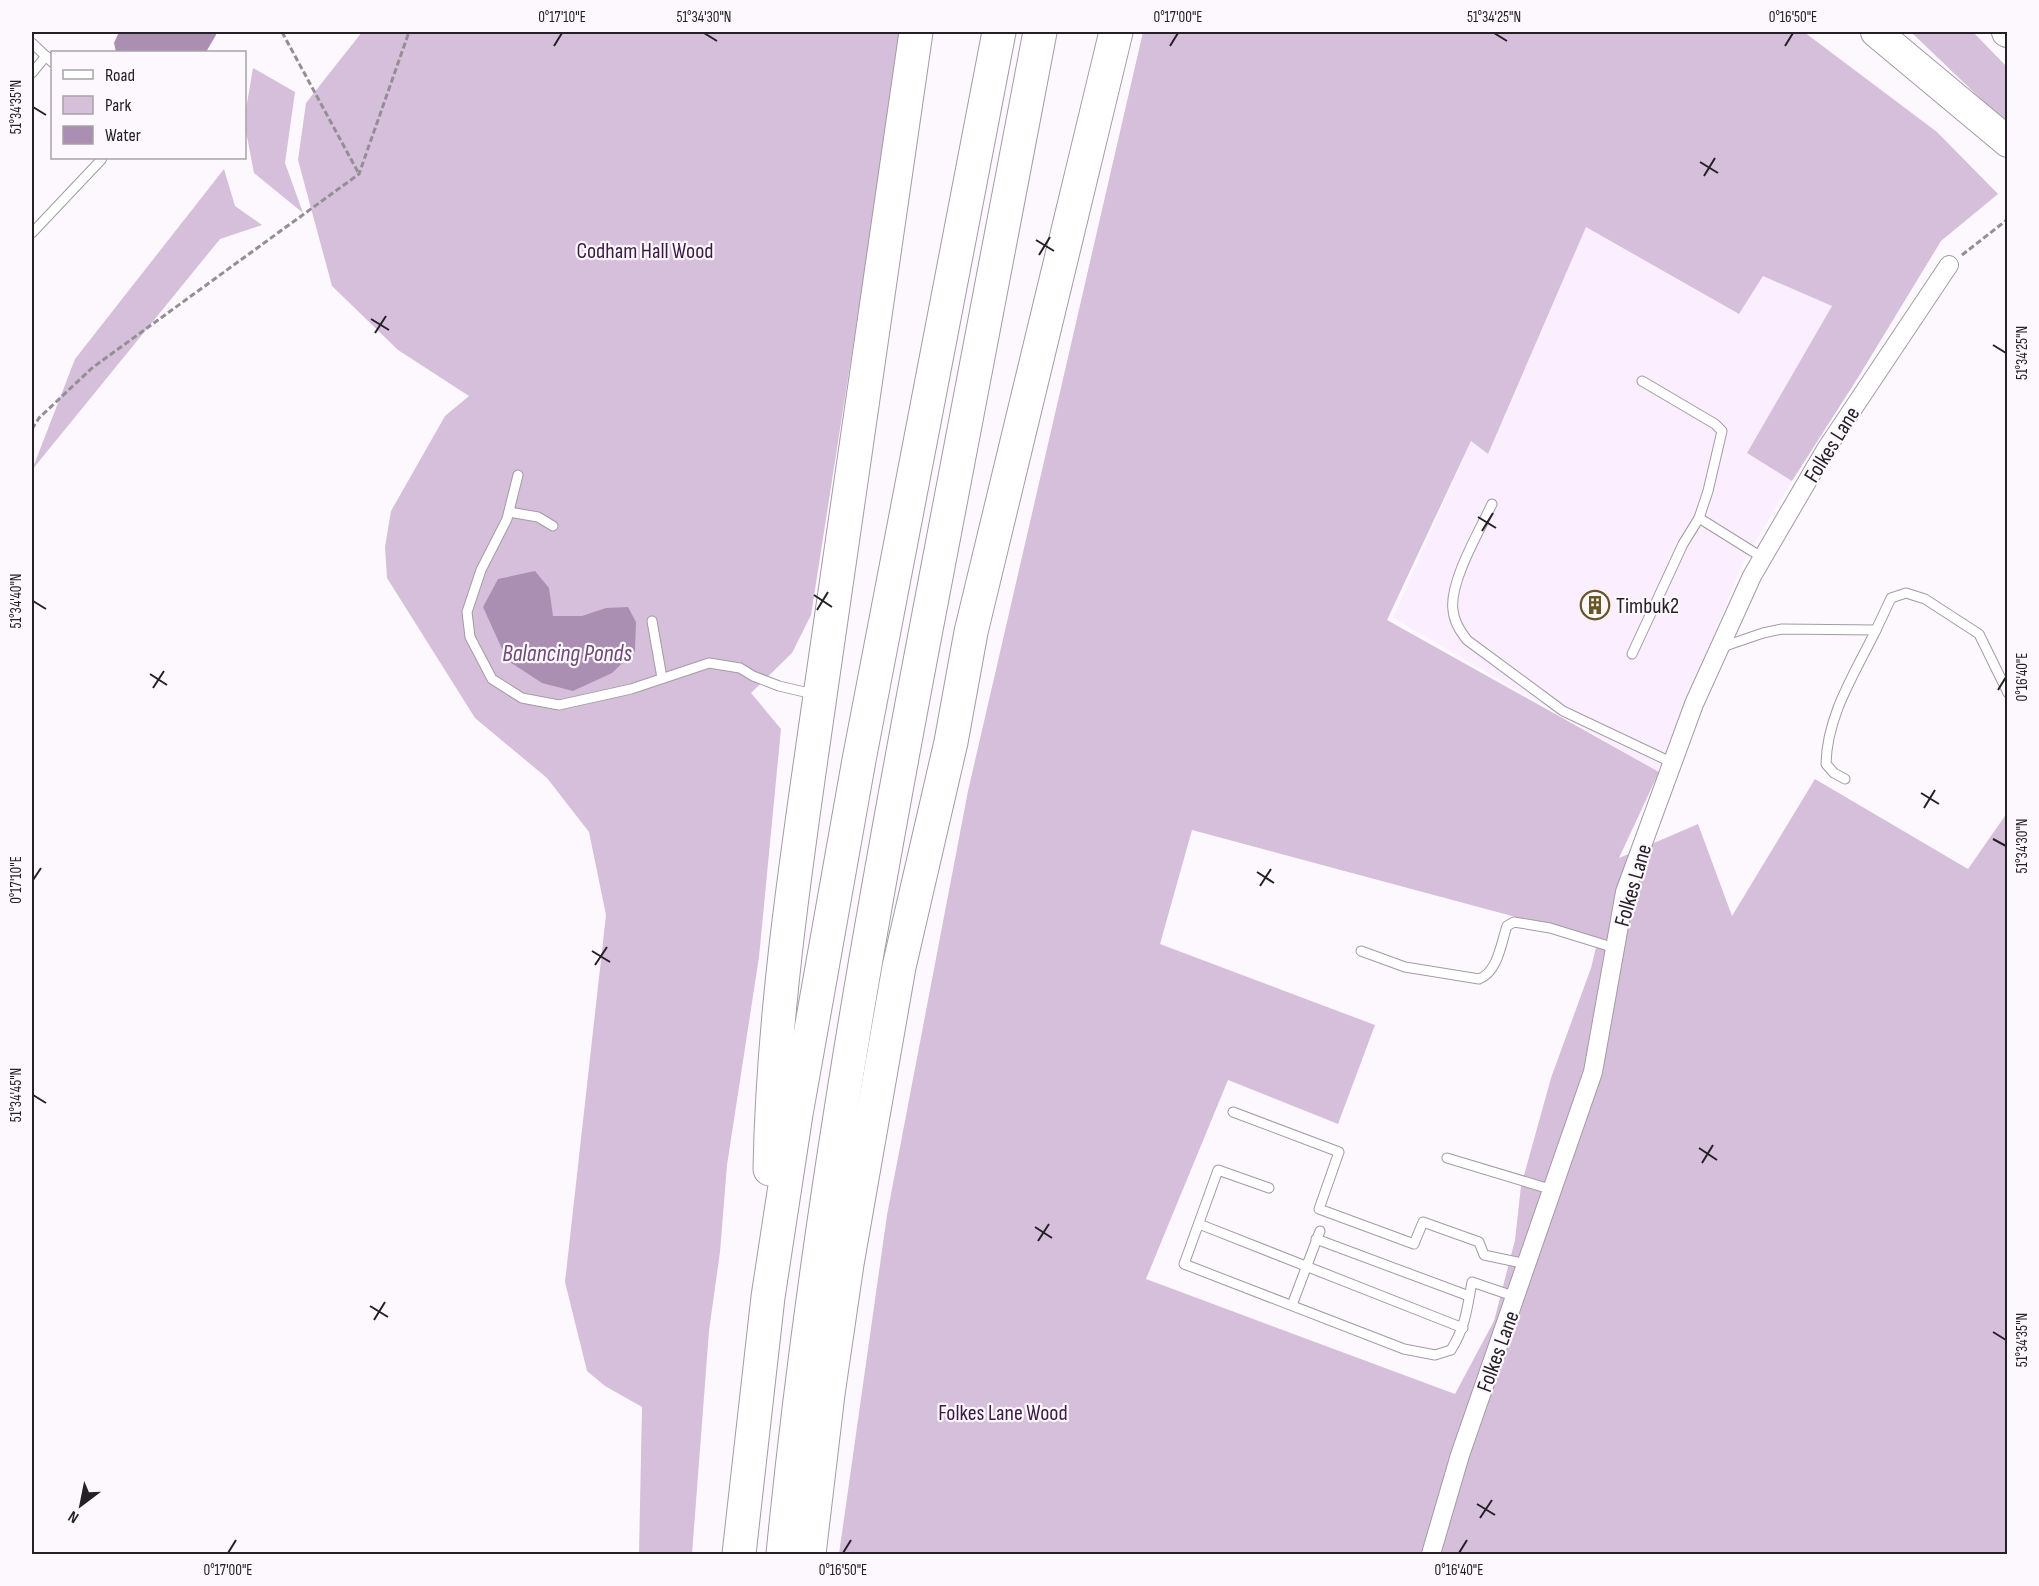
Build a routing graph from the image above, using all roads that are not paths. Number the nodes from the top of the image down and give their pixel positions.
1 (916, 32) edge
2 (999, 32) edge
3 (1040, 32) edge
4 (1116, 32) edge
5 (1876, 32) edge
6 (32, 43) edge
7 (50, 59) edge
8 (32, 73) edge
9 (2007, 142) edge
10 (102, 159) edge
11 (32, 232) edge
12 (1949, 265) road end
13 (1642, 381) dead end
14 (518, 475) dead end
15 (1492, 504) dead end
16 (509, 512) junction
17 (1699, 518) junction
18 (553, 526) dead end
19 (1763, 558) junction
20 (652, 621) dead end
21 (1876, 630) junction
22 (1720, 647) junction
23 (1632, 654) dead end
24 (662, 678) junction
25 (2007, 693) edge
26 (820, 695) junction
27 (1672, 763) junction
28 (1845, 779) dead end
29 (1615, 948) junction
30 (1361, 951) dead end
31 (1233, 1112) dead end
32 (1447, 1158) dead end
33 (1269, 1188) dead end
34 (1553, 1190) junction
35 (1199, 1224) junction
36 (1527, 1264) junction
37 (1306, 1266) junction
38 (1470, 1296) junction
39 (768, 1297) junction
40 (1516, 1297) junction
41 (1292, 1305) junction
42 (1463, 1328) junction
43 (739, 1554) edge
44 (783, 1554) edge
45 (809, 1554) edge
46 (1431, 1554) edge

1 - 26 highway
2 - 39 highway
3 - 44 highway
4 - 45 highway
5 - 9 highway
6 - 7 lane
7 - 8 lane
10 - 11 lane
12 - 19 street, Folkes Lane
13 - 17 lane
14 - 16 lane
15 - 27 lane
16 - 18 lane
16 - 24 lane
17 - 19 lane
17 - 23 lane
19 - 22 street, Folkes Lane
20 - 24 lane
21 - 22 lane
21 - 25 lane
21 - 28 lane
22 - 27 street, Folkes Lane
24 - 26 lane
26 - 39 highway
27 - 29 street, Folkes Lane
29 - 30 lane
29 - 34 street, Folkes Lane
31 - 36 lane
32 - 34 lane
33 - 35 lane
34 - 36 street, Folkes Lane
35 - 37 lane
35 - 41 lane
36 - 40 street, Folkes Lane
37 - 38 lane
37 - 41 lane
37 - 42 lane
38 - 40 lane
38 - 42 lane
39 - 43 highway
40 - 46 street, Folkes Lane
41 - 42 lane

